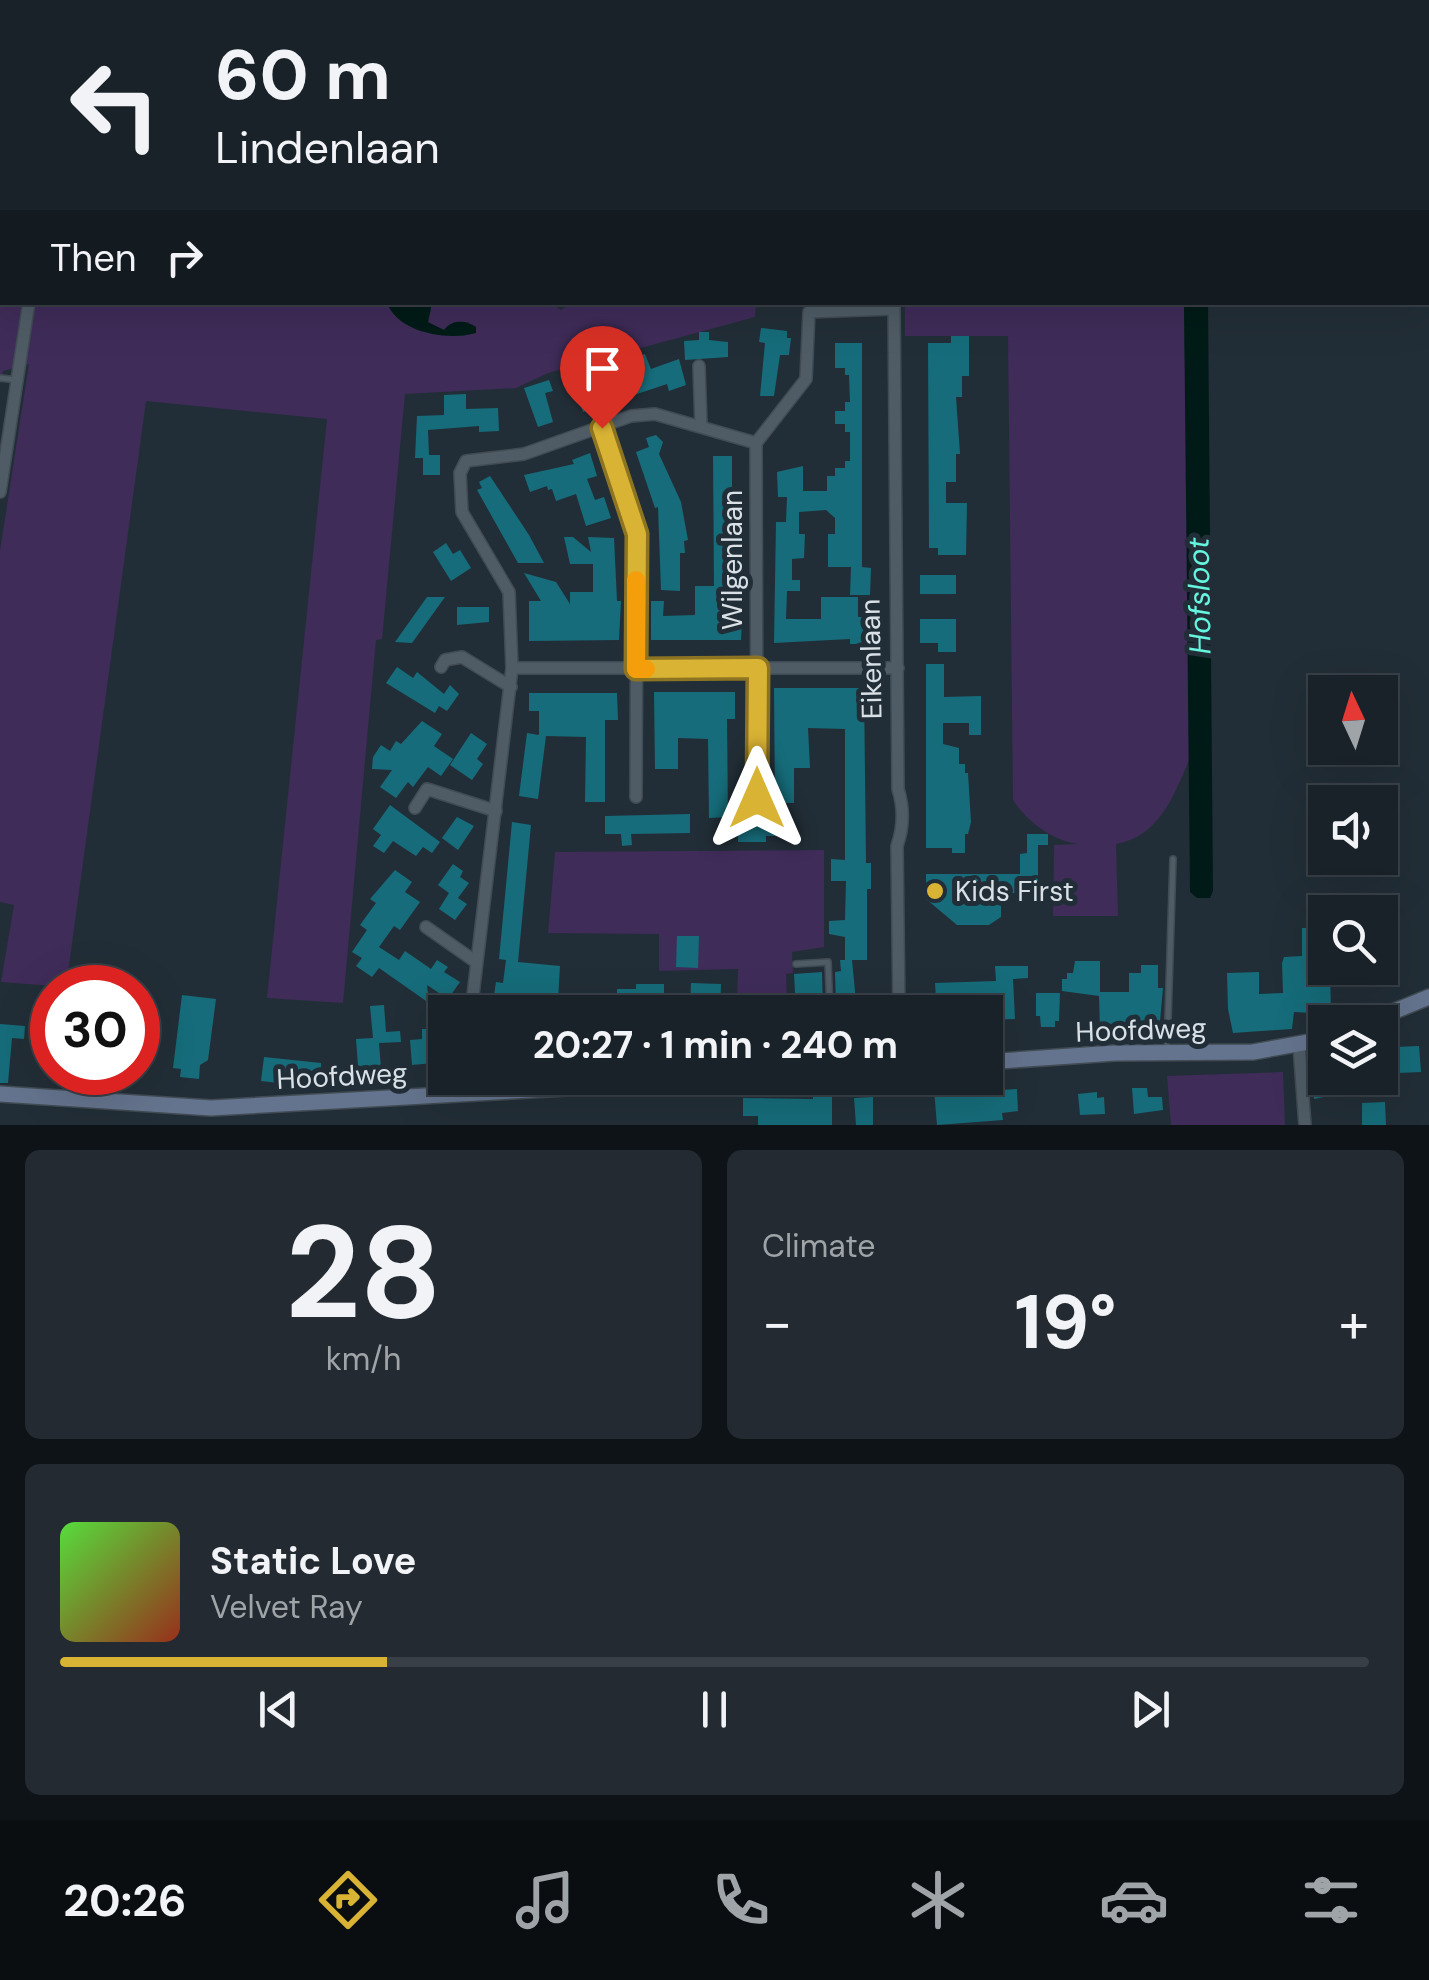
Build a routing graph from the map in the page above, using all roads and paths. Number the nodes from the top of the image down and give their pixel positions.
1 (28, 305) edge
2 (894, 306) edge
3 (699, 366) dead end
4 (0, 378) edge
5 (16, 380) junction
6 (701, 426) junction
7 (602, 428) junction
8 (756, 443) junction
9 (0, 492) edge
10 (441, 667) dead end
11 (512, 668) junction
12 (758, 668) junction
13 (898, 668) junction
14 (636, 669) junction
15 (511, 687) junction
16 (636, 797) dead end
17 (757, 798) dead end
18 (414, 808) dead end
19 (496, 812) junction
20 (1173, 859) dead end
21 (426, 928) dead end
22 (476, 962) junction
23 (796, 964) dead end
24 (473, 995) edge
25 (829, 995) edge
26 (898, 995) edge
27 (1429, 997) edge
28 (1398, 1010) edge
29 (1308, 1044) edge
30 (1299, 1046) junction
31 (1167, 1053) junction
32 (1003, 1061) edge
33 (428, 1090) edge
34 (0, 1094) edge
35 (1305, 1125) edge

1 - 5 street
2 - 8 street
2 - 13 street, Eikenlaan
3 - 6 street
4 - 5 lane
5 - 9 street
6 - 7 street
6 - 8 street
7 - 11 street
7 - 14 street
8 - 12 street, Wilgenlaan
10 - 15 street
11 - 14 street
11 - 15 street
12 - 13 street
12 - 14 street
12 - 17 street, Wilgenlaan
13 - 26 street, Eikenlaan
14 - 16 street
15 - 19 street
18 - 19 street
19 - 22 street
20 - 31 lane
21 - 22 street
22 - 24 street
23 - 25 lane
27 - 28 main road
29 - 30 main road, Hoofdweg
30 - 31 main road, Hoofdweg
30 - 35 street
31 - 32 main road, Hoofdweg
33 - 34 main road, Hoofdweg

